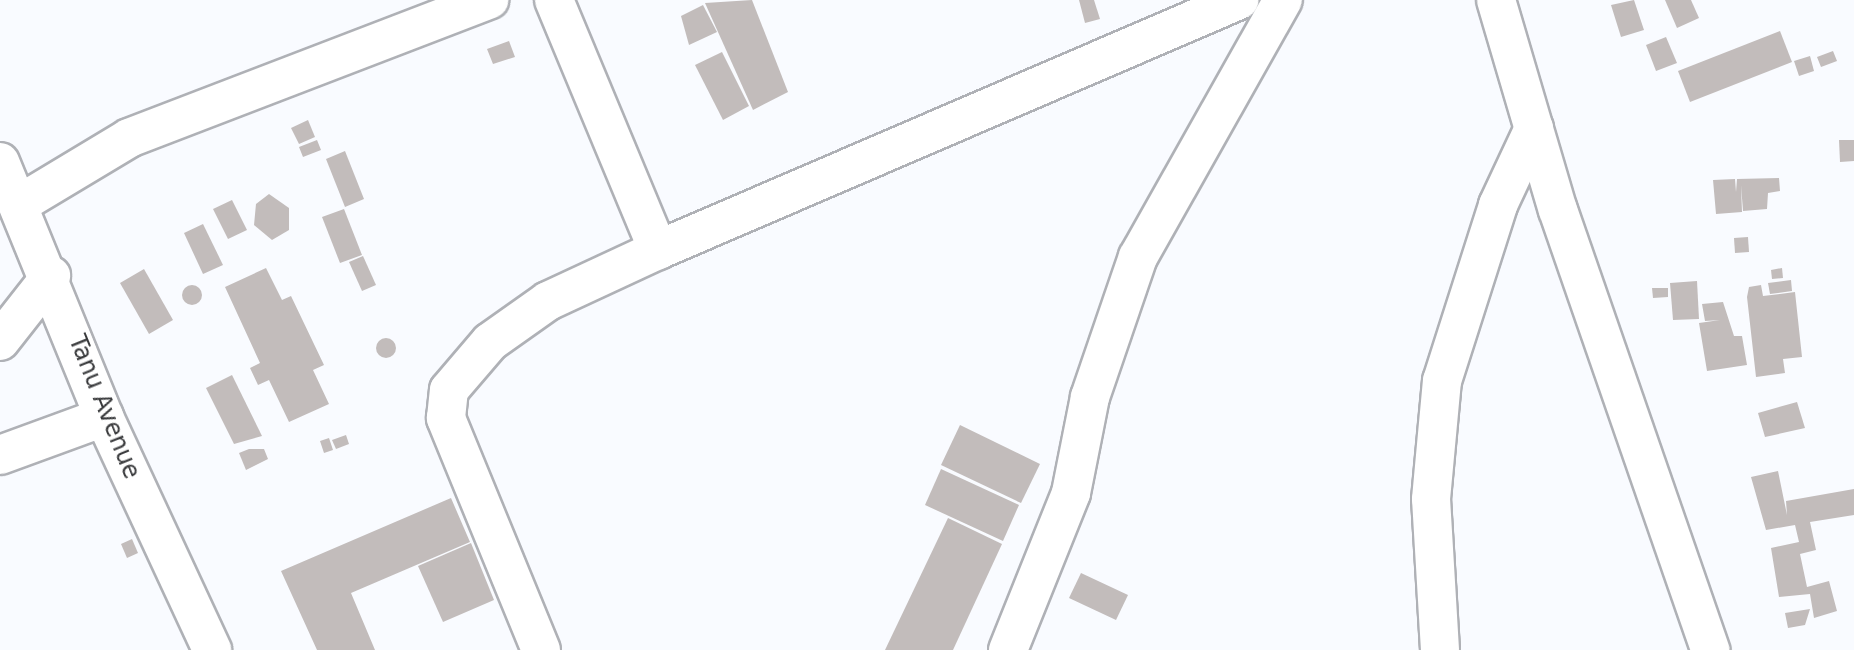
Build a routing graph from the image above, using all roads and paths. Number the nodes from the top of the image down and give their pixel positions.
1 (489, 0) edge
2 (554, 0) edge
3 (1239, 0) edge
4 (1283, 0) edge
5 (1496, 0) edge
6 (1534, 128) junction
7 (0, 162) edge
8 (21, 203) junction
9 (658, 250) junction
10 (51, 276) junction
11 (0, 341) edge
12 (104, 417) junction
13 (0, 455) edge
14 (212, 650) edge
15 (541, 650) edge
16 (1008, 650) edge
17 (1440, 650) edge
18 (1710, 650) edge

1 - 8 street
2 - 9 street
3 - 9 street
4 - 16 street
5 - 6 street
6 - 17 street
6 - 18 street
7 - 8 street, Tanu Avenue
8 - 10 street, Tanu Avenue
9 - 15 street
10 - 11 street
10 - 12 street, Tanu Avenue
12 - 13 street
12 - 14 street, Tanu Avenue

